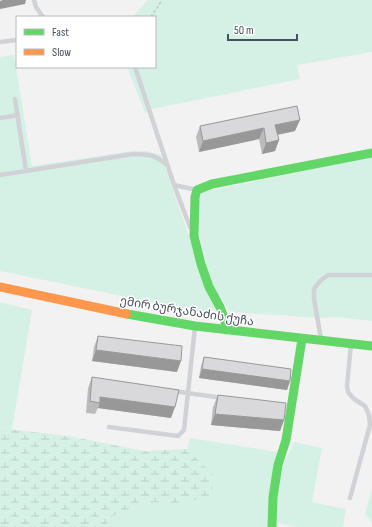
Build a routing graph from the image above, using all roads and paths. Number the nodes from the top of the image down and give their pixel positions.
1 (34, 0) edge
2 (162, 0) edge
3 (42, 16) edge
4 (152, 16) edge
5 (16, 40) edge
6 (0, 42) edge
7 (135, 68) edge
8 (16, 99) dead end
9 (18, 115) junction
10 (0, 118) edge
11 (372, 153) edge
12 (167, 165) junction
13 (26, 170) junction
14 (0, 175) edge
15 (174, 185) junction
16 (197, 190) junction
17 (194, 236) junction
18 (372, 275) edge
19 (0, 287) edge
20 (195, 326) junction
21 (226, 330) junction
22 (302, 339) junction
23 (322, 341) junction
24 (351, 344) junction
25 (372, 346) edge
26 (164, 390) edge
27 (188, 393) junction
28 (225, 398) edge
29 (109, 427) dead end
30 (350, 498) dead end
31 (272, 527) edge

1 - 3 lane
2 - 4 path
5 - 6 lane
7 - 12 lane
8 - 9 lane
9 - 10 lane
9 - 13 lane
11 - 16 street
12 - 13 lane
12 - 15 lane
13 - 14 lane
15 - 16 lane
15 - 17 lane
16 - 17 street
17 - 21 street
18 - 23 lane
19 - 20 street, ემირ ბურჯანაძის ქუჩა
20 - 21 street, ემირ ბურჯანაძის ქუჩა
20 - 27 lane
21 - 22 street, ემირ ბურჯანაძის ქუჩა
22 - 23 street, ემირ ბურჯანაძის ქუჩა
22 - 31 street
23 - 24 street, ემირ ბურჯანაძის ქუჩა
24 - 25 street, ემირ ბურჯანაძის ქუჩა
24 - 30 lane
26 - 27 lane
27 - 28 lane
27 - 29 lane

